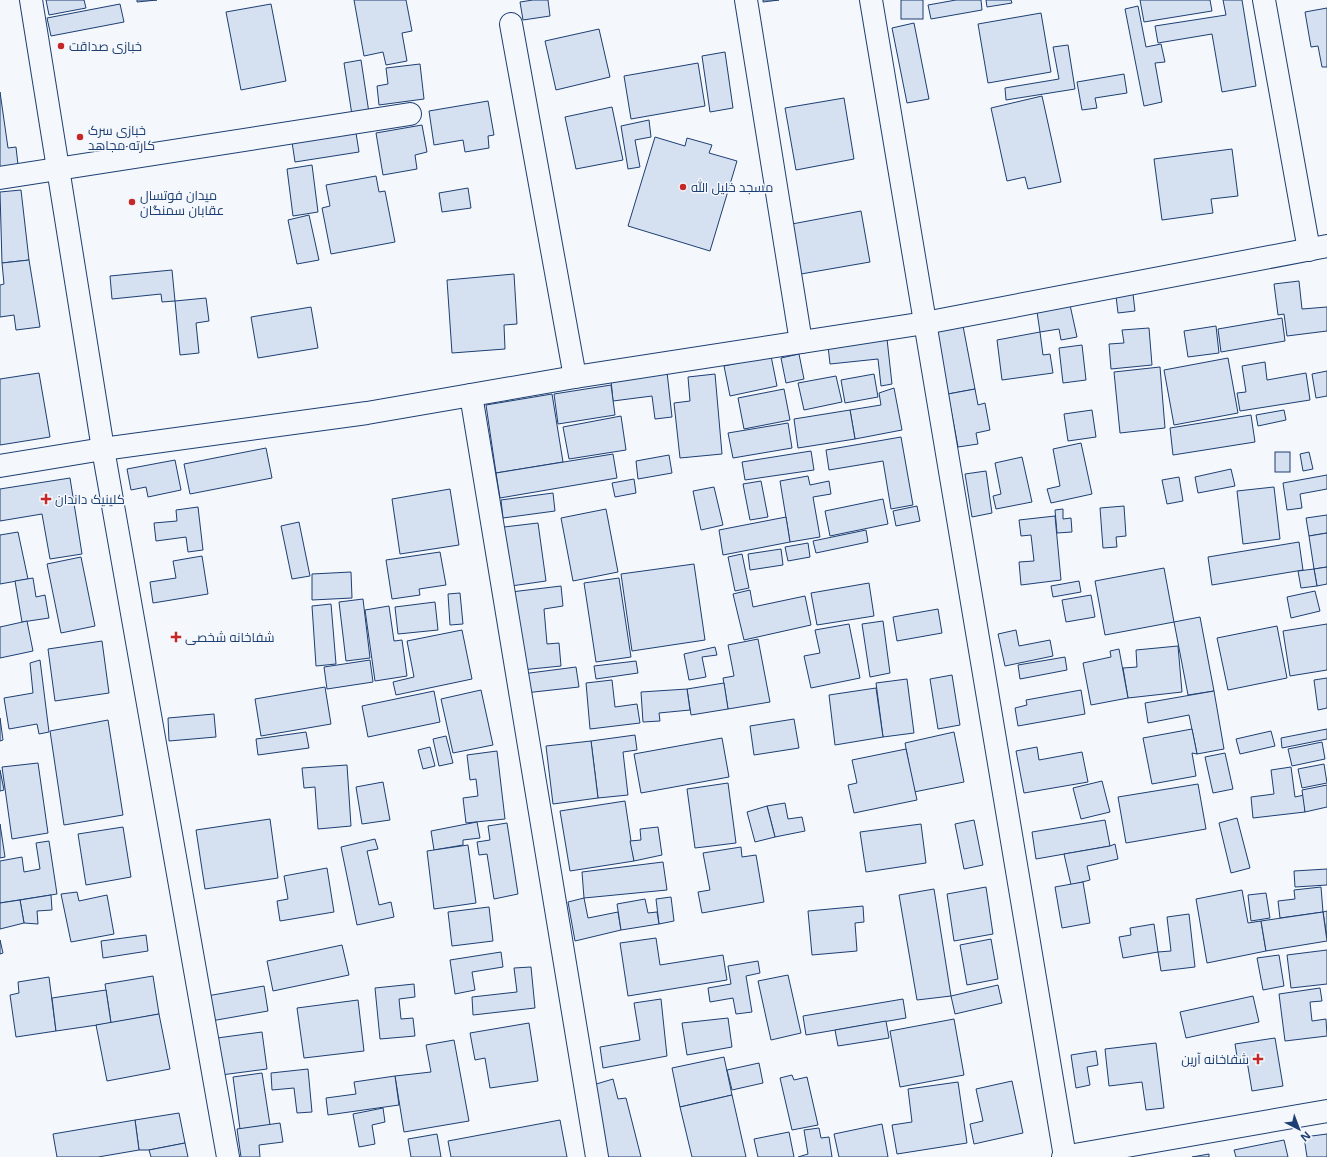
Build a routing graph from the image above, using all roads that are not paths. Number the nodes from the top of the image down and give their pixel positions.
1 (31, 0) edge
2 (746, 0) edge
3 (872, 0) edge
4 (1264, 0) edge
5 (511, 24) dead end
6 (410, 114) dead end
7 (59, 168) junction
8 (0, 178) edge
9 (1318, 248) edge
10 (925, 323) junction
11 (801, 342) junction
12 (575, 376) junction
13 (471, 395) junction
14 (103, 449) junction
15 (0, 466) edge
16 (1327, 1111) edge
17 (228, 1157) edge
18 (597, 1157) edge
19 (1065, 1157) edge

1 - 7 street
2 - 11 street
3 - 10 street
4 - 9 street
5 - 12 street
6 - 7 street
7 - 8 street
7 - 14 street
9 - 10 street
10 - 11 street
10 - 19 street
11 - 12 street
12 - 13 street
13 - 14 street
13 - 18 street
14 - 15 street
14 - 17 street
16 - 19 street

